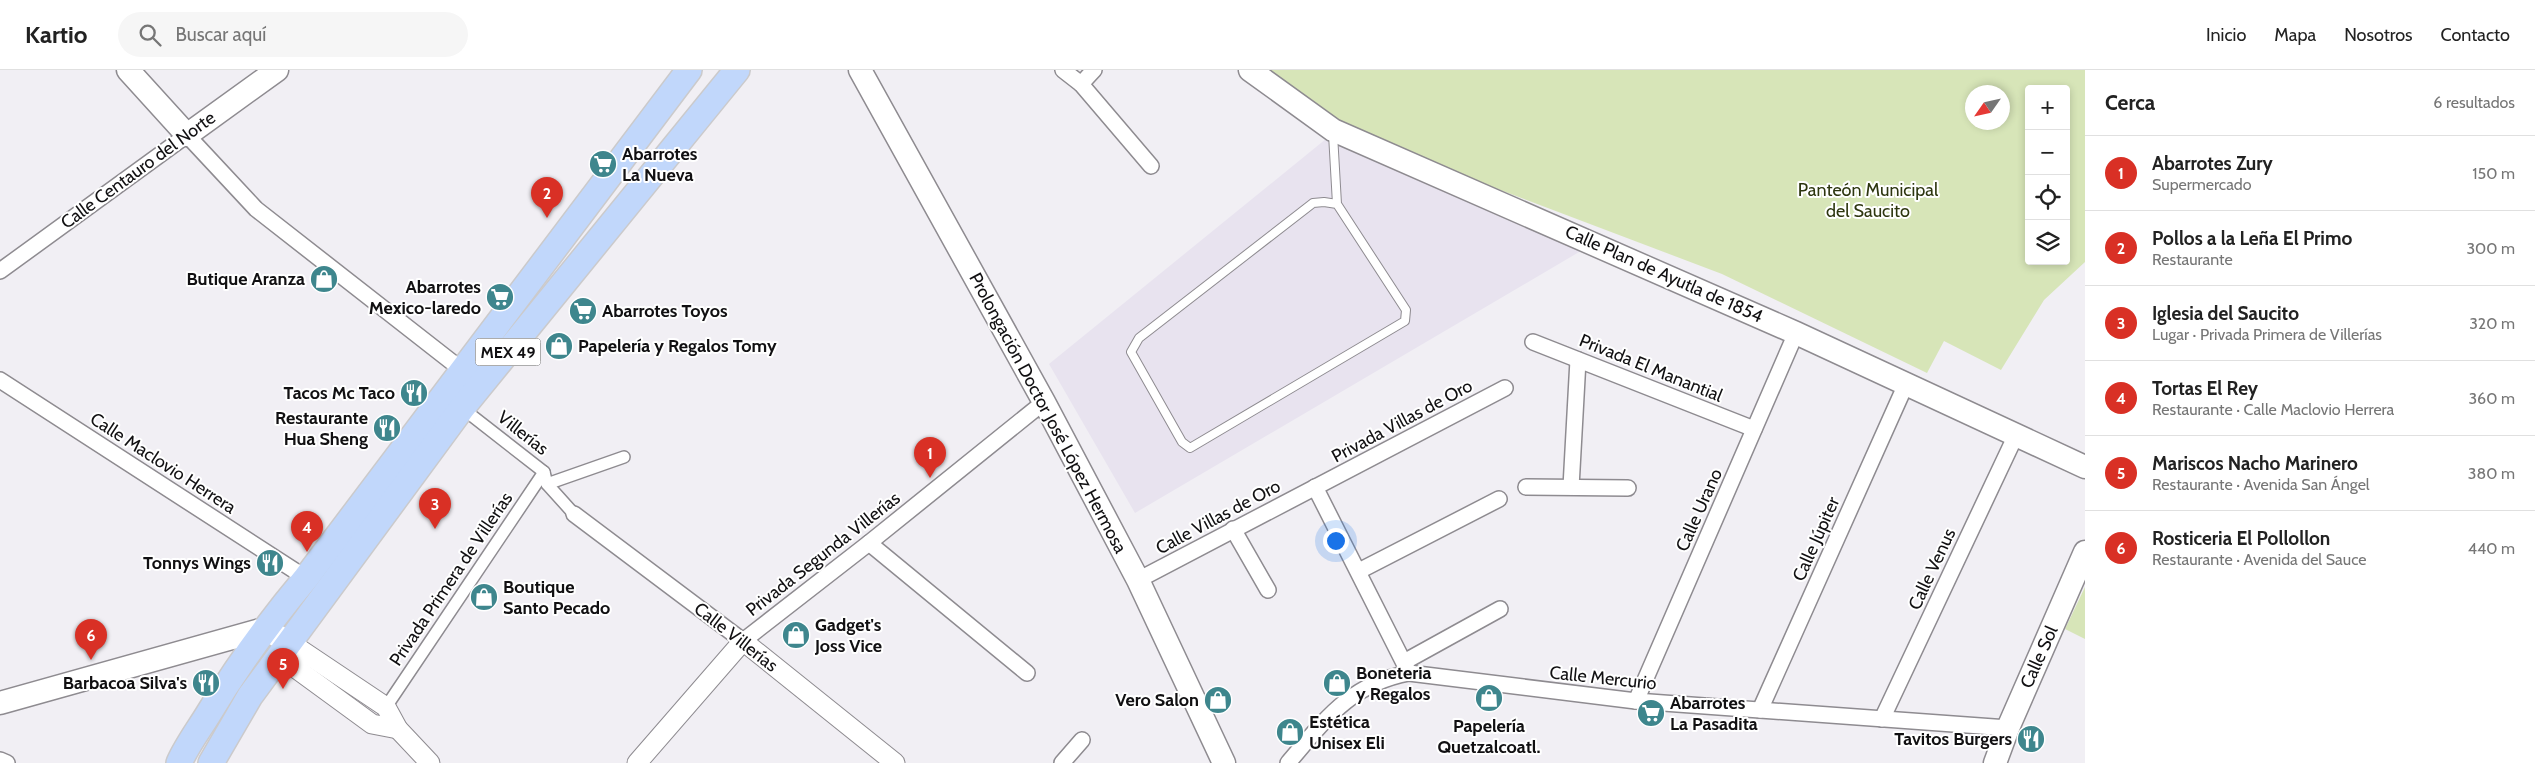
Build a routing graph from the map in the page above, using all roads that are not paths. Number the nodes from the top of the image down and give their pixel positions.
1 (128, 70) edge
2 (277, 70) edge
3 (689, 70) edge
4 (737, 70) edge
5 (860, 70) edge
6 (1063, 70) edge
7 (1094, 70) edge
8 (1250, 70) edge
9 (1080, 84) junction
10 (1333, 130) junction
11 (187, 134) junction
12 (1151, 166) dead end
13 (1337, 204) junction
14 (0, 271) edge
15 (1796, 333) junction
16 (1533, 342) dead end
17 (1578, 360) junction
18 (462, 370) junction
19 (0, 380) edge
20 (1906, 384) junction
21 (1505, 388) dead end
22 (1044, 402) junction
23 (462, 408) junction
24 (1754, 429) junction
25 (2016, 435) junction
26 (624, 457) dead end
27 (2085, 467) edge
28 (545, 478) junction
29 (1315, 487) junction
30 (1526, 487) dead end
31 (1571, 487) junction
32 (1628, 488) dead end
33 (1498, 498) dead end
34 (574, 514) joint
35 (1233, 530) junction
36 (869, 543) junction
37 (2082, 563) edge
38 (1359, 571) junction
39 (306, 578) junction
40 (1138, 580) junction
41 (1268, 590) dead end
42 (1500, 608) dead end
43 (252, 637) junction
44 (743, 642) junction
45 (284, 649) junction
46 (1407, 667) junction
47 (1027, 673) dead end
48 (1636, 701) junction
49 (0, 703) edge
50 (386, 707) junction
51 (1760, 710) junction
52 (1882, 719) junction
53 (2008, 728) junction
54 (398, 729) junction
55 (1082, 740) dead end
56 (0, 760) edge
57 (7, 763) edge
58 (179, 763) edge
59 (211, 763) edge
60 (430, 763) edge
61 (637, 763) edge
62 (895, 763) edge
63 (1062, 763) edge
64 (1224, 763) edge
65 (1288, 763) edge
66 (1995, 763) edge

1 - 11 main road
2 - 11 main road, Calle Centauro del Norte
3 - 18 main road, MEX 49
4 - 23 main road, MEX 49
5 - 22 main road, Prolongación Doctor José López Hermosa
6 - 9 street
7 - 9 street
8 - 10 main road, Calle Plan de Ayutla de 1854
9 - 12 street
10 - 13 lane
10 - 15 main road, Calle Plan de Ayutla de 1854
11 - 14 street, Calle Centauro del Norte
11 - 18 street
13 - 13 lane
15 - 20 main road, Calle Plan de Ayutla de 1854
15 - 24 street, Calle Urano
16 - 17 street, Privada El Manantial
17 - 24 street, Privada El Manantial
17 - 31 street
18 - 39 main road, MEX 49
19 - 39 street, Calle Maclovio Herrera
20 - 25 main road, Calle Plan de Ayutla de 1854
20 - 51 street, Calle Júpiter
21 - 29 street, Privada Villas de Oro
22 - 36 street, Privada Segunda Villerías
22 - 40 main road, Prolongación Doctor José López Hermosa
23 - 28 street, Villerías
23 - 45 main road, MEX 49
24 - 48 street, Calle Urano
25 - 27 main road, Calle Plan de Ayutla de 1854
25 - 52 street, Calle Venus
26 - 28 street
28 - 34 street, Villerías
28 - 50 street, Privada Primera de Villerías
29 - 35 street, Calle Villas de Oro
29 - 38 street
30 - 31 street
31 - 32 street
33 - 38 street
34 - 44 street, Calle Villerías
35 - 40 street, Calle Villas de Oro
35 - 41 street
36 - 44 street, Privada Segunda Villerías
36 - 47 street
37 - 53 main road, Calle Sol
38 - 46 street
39 - 43 main road, MEX 49
40 - 64 main road, Prolongación Doctor José López Hermosa
42 - 46 street
43 - 45 main road
43 - 49 main road
43 - 58 main road, MEX 49
44 - 61 street
44 - 62 street, Calle Villerías
45 - 50 street
45 - 54 street
45 - 59 main road, MEX 49
46 - 48 street, Calle Mercurio
46 - 65 street, Calle Mercurio
48 - 51 street, Calle Mercurio
50 - 54 street
51 - 52 street, Calle Mercurio
52 - 53 street, Calle Mercurio
53 - 66 main road, Calle Sol
54 - 60 street
55 - 63 street
56 - 57 street

